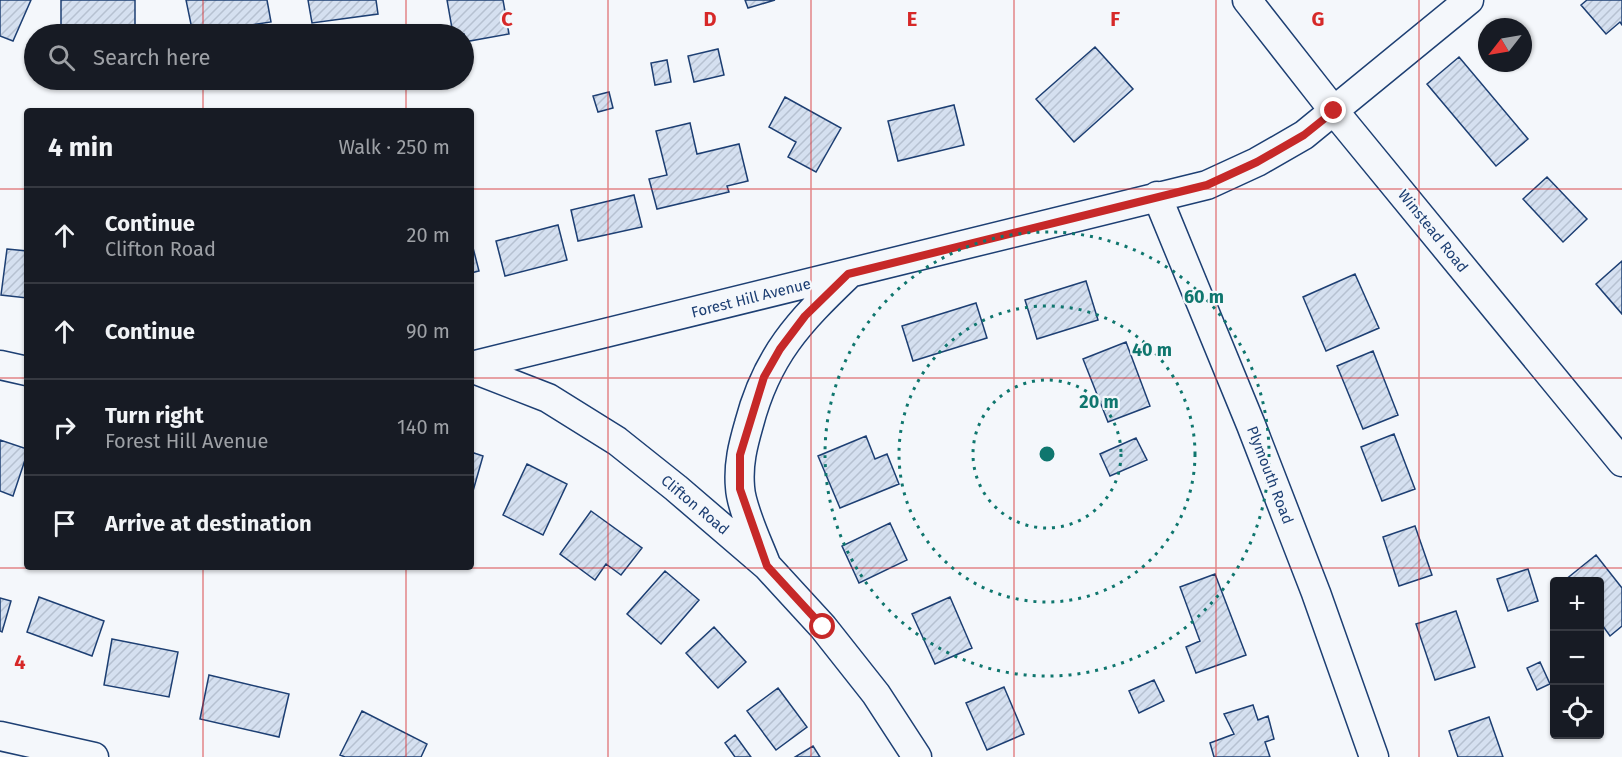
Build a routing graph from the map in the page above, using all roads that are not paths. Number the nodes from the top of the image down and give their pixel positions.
1 (1247, 0) edge
2 (1469, 0) edge
3 (1334, 111) junction
4 (1157, 196) junction
5 (848, 274) junction
6 (0, 365) edge
7 (474, 366) edge
8 (474, 368) edge
9 (24, 370) edge
10 (1622, 462) edge
11 (767, 566) junction
12 (0, 736) edge
13 (94, 757) edge
14 (917, 757) edge
15 (1374, 757) edge

1 - 3 street, Winstead Road
2 - 3 street, Forest Hill Avenue
3 - 4 street, Forest Hill Avenue
3 - 10 street, Winstead Road
4 - 5 street, Forest Hill Avenue
4 - 15 street, Plymouth Road
5 - 7 street, Forest Hill Avenue
5 - 11 street
6 - 9 street
8 - 11 street, Clifton Road
11 - 14 street, Clifton Road
12 - 13 street

